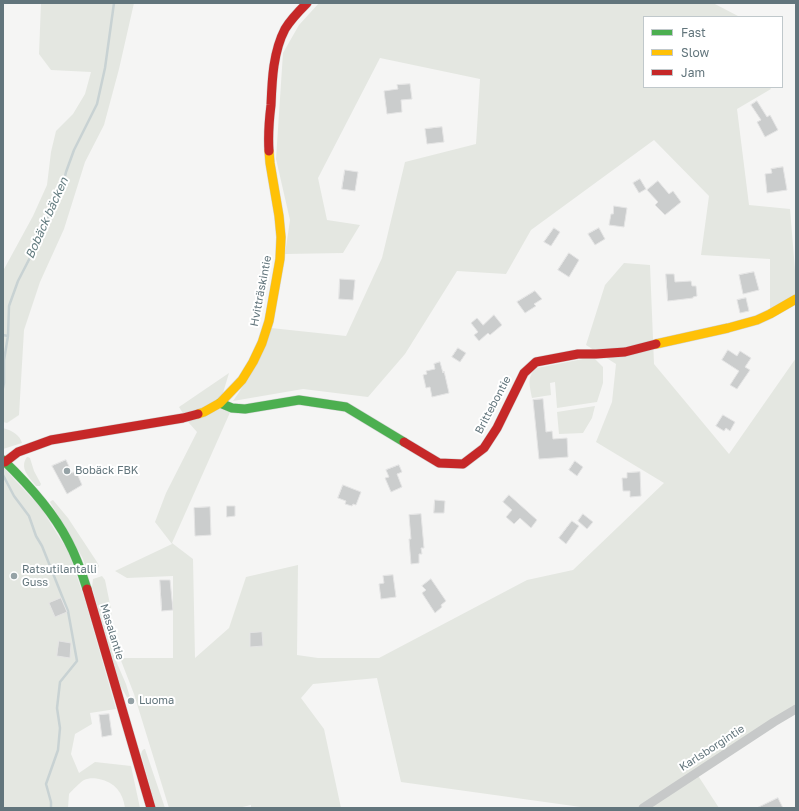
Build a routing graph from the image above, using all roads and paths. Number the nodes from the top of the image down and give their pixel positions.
1 (308, 3) edge
2 (796, 299) edge
3 (220, 404) junction
4 (4, 461) edge
5 (796, 709) edge
6 (151, 808) edge
7 (643, 808) edge

1 - 3 street, Hvitträskintie
2 - 3 street, Brittebontie
3 - 4 street, Hvitträskintie
4 - 6 street, Masalantie
5 - 7 street, Karlsborgintie

